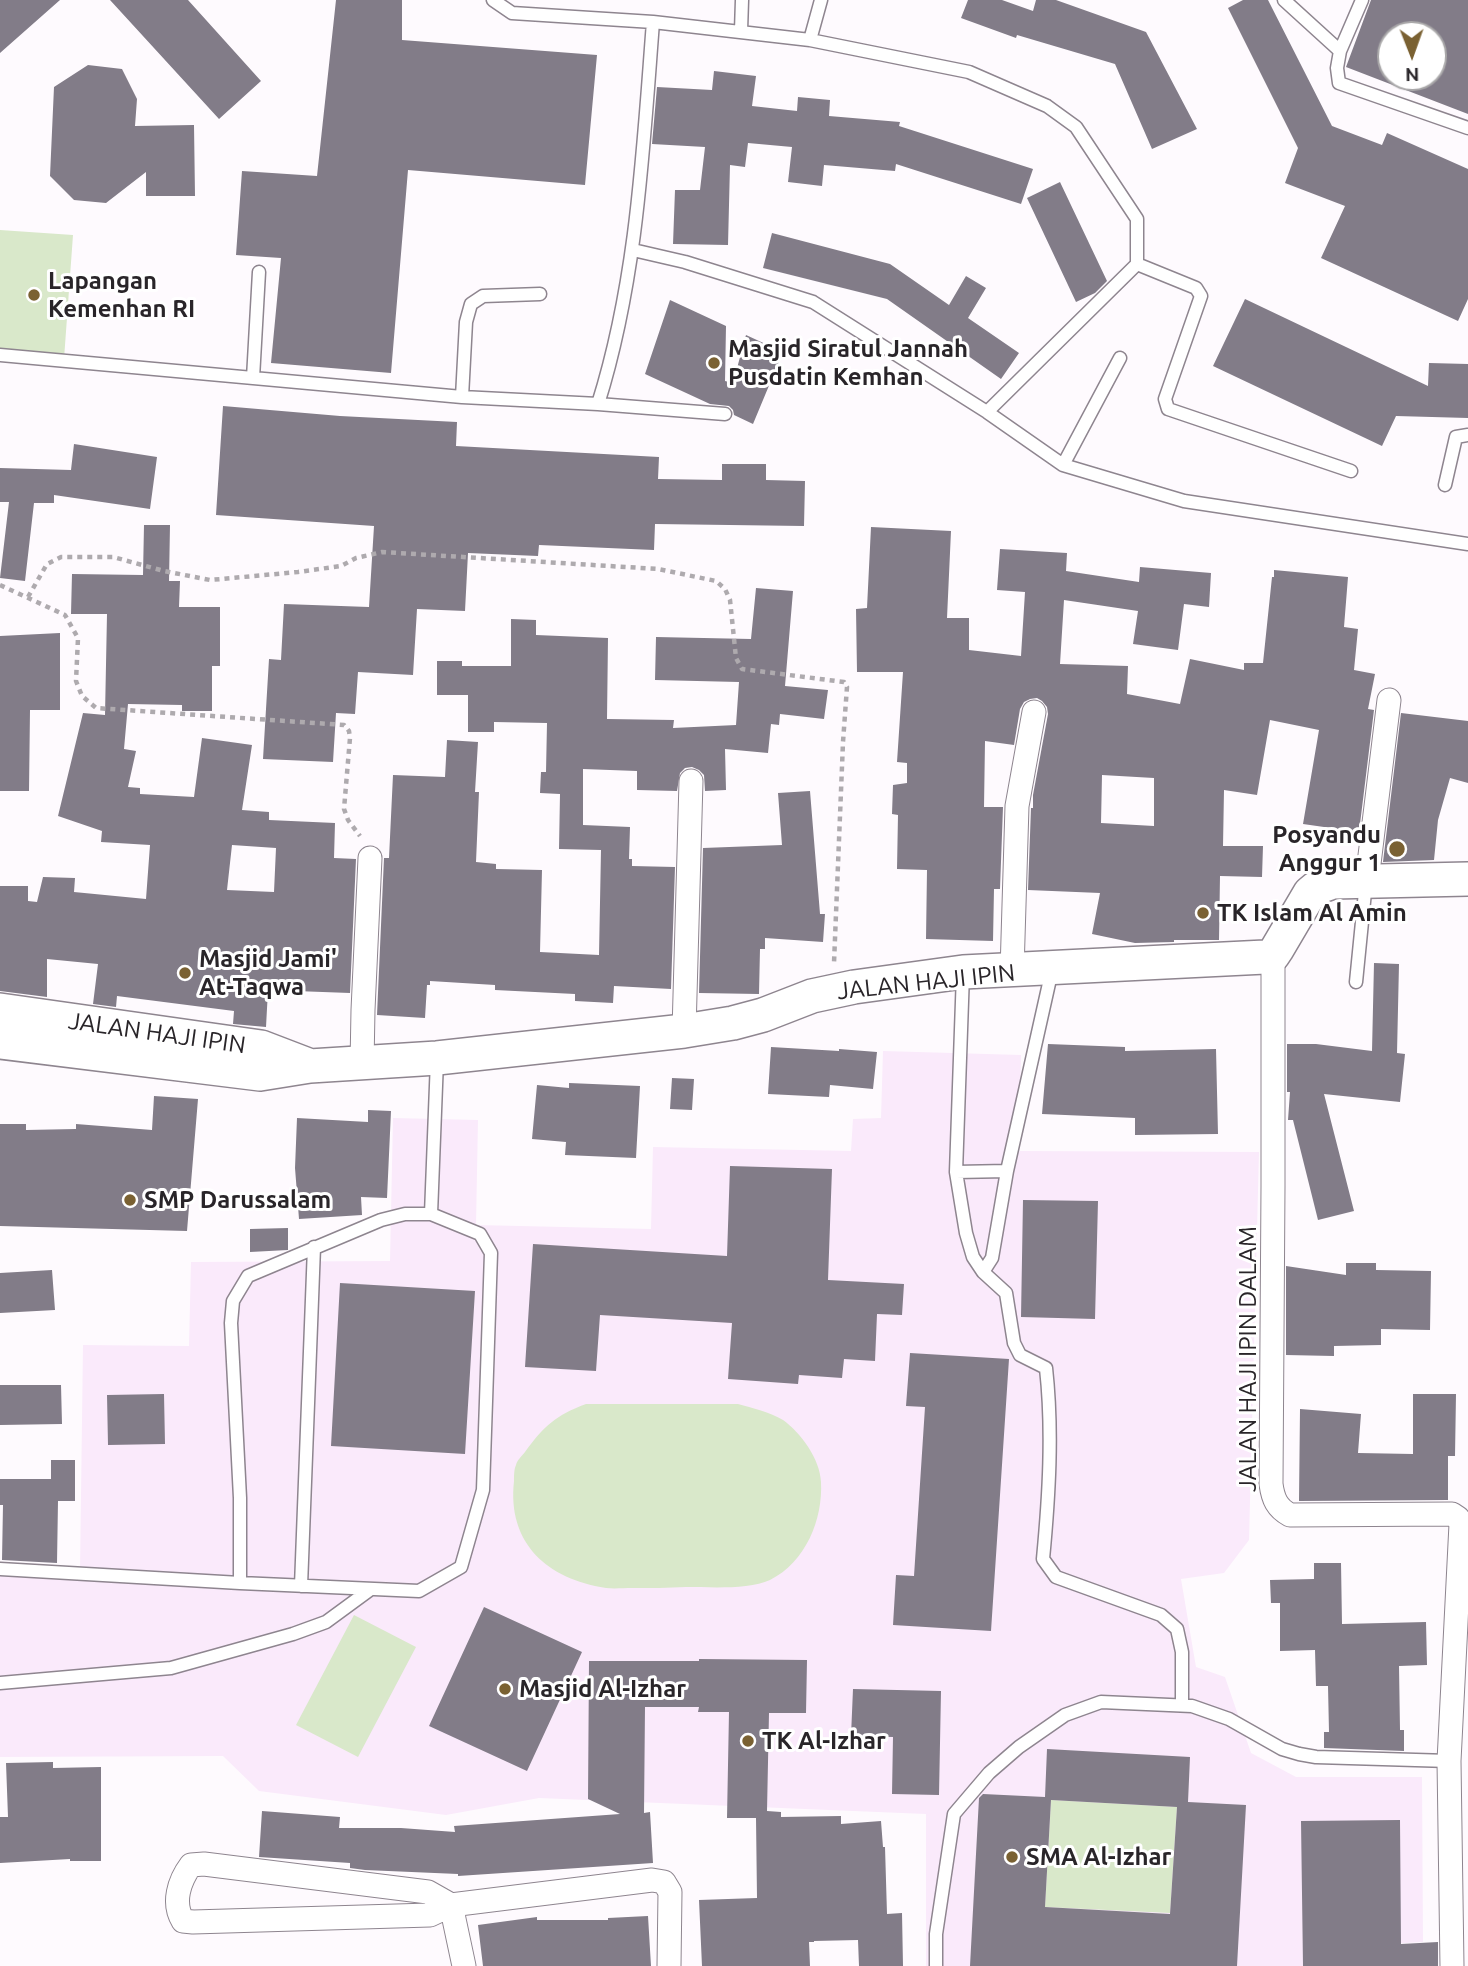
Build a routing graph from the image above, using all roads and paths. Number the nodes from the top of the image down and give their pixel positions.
1 (493, 0) edge
2 (742, 0) edge
3 (821, 0) edge
4 (1284, 0) edge
5 (1362, 0) edge
6 (653, 22) junction
7 (741, 31) junction
8 (810, 40) junction
9 (1340, 51) junction
10 (1468, 128) edge
11 (633, 250) junction
12 (1137, 264) junction
13 (258, 272) dead end
14 (540, 294) dead end
15 (0, 355) edge
16 (1120, 359) dead end
17 (253, 378) junction
18 (462, 397) junction
19 (598, 404) junction
20 (987, 412) junction
21 (725, 414) dead end
22 (1468, 435) edge
23 (1063, 465) junction
24 (1351, 471) dead end
25 (1446, 485) dead end
26 (1468, 544) edge
27 (0, 585) edge
28 (28, 597) junction
29 (1388, 700) dead end
30 (1034, 712) dead end
31 (691, 780) dead end
32 (370, 858) joint
33 (1468, 879) edge
34 (1367, 880) junction
35 (1273, 955) junction
36 (1052, 969) junction
37 (1012, 971) junction
38 (963, 972) junction
39 (1356, 982) dead end
40 (832, 992) junction
41 (11, 1028) edge
42 (684, 1031) junction
43 (437, 1058) junction
44 (362, 1064) junction
45 (956, 1171) junction
46 (1007, 1171) junction
47 (431, 1214) junction
48 (314, 1247) junction
49 (983, 1272) junction
50 (0, 1569) edge
51 (240, 1583) junction
52 (301, 1586) junction
53 (371, 1589) junction
54 (1463, 1590) edge
55 (0, 1683) edge
56 (1182, 1705) junction
57 (1458, 1761) edge
58 (451, 1905) junction
59 (464, 1966) edge
60 (669, 1966) edge
61 (936, 1966) edge
62 (1452, 1966) edge

1 - 6 lane
2 - 7 lane
3 - 8 lane
4 - 9 lane
5 - 9 lane
6 - 7 lane
6 - 11 lane
7 - 8 lane
8 - 12 lane
9 - 10 lane
11 - 19 lane
11 - 20 lane
12 - 20 lane
12 - 24 lane
13 - 17 lane
14 - 18 lane
15 - 17 lane
16 - 23 lane
17 - 18 lane
18 - 19 lane
19 - 21 lane
20 - 23 lane
22 - 25 lane
23 - 26 lane
27 - 28 path
28 - 32 path
28 - 40 path
29 - 34 street
30 - 37 street
31 - 42 street
32 - 44 street
33 - 34 street
34 - 35 street
34 - 39 lane
35 - 36 street, JALAN HAJI IPIN
35 - 54 street, JALAN HAJI IPIN DALAM
36 - 37 street, JALAN HAJI IPIN
36 - 46 lane
37 - 38 street, JALAN HAJI IPIN
38 - 40 street, JALAN HAJI IPIN
38 - 45 lane
40 - 42 street, JALAN HAJI IPIN
41 - 44 street, JALAN HAJI IPIN
42 - 43 street, JALAN HAJI IPIN
43 - 44 street, JALAN HAJI IPIN
43 - 47 lane
45 - 46 lane
45 - 49 lane
46 - 49 lane
47 - 48 lane
47 - 53 lane
48 - 51 lane
48 - 52 lane
49 - 56 lane
50 - 51 lane
51 - 52 lane
52 - 53 lane
53 - 55 lane
54 - 57 street, JALAN HAJI IPIN DALAM
56 - 57 lane
56 - 61 lane
57 - 62 street, JALAN HAJI IPIN DALAM
58 - 58 street
58 - 59 street
58 - 60 street

